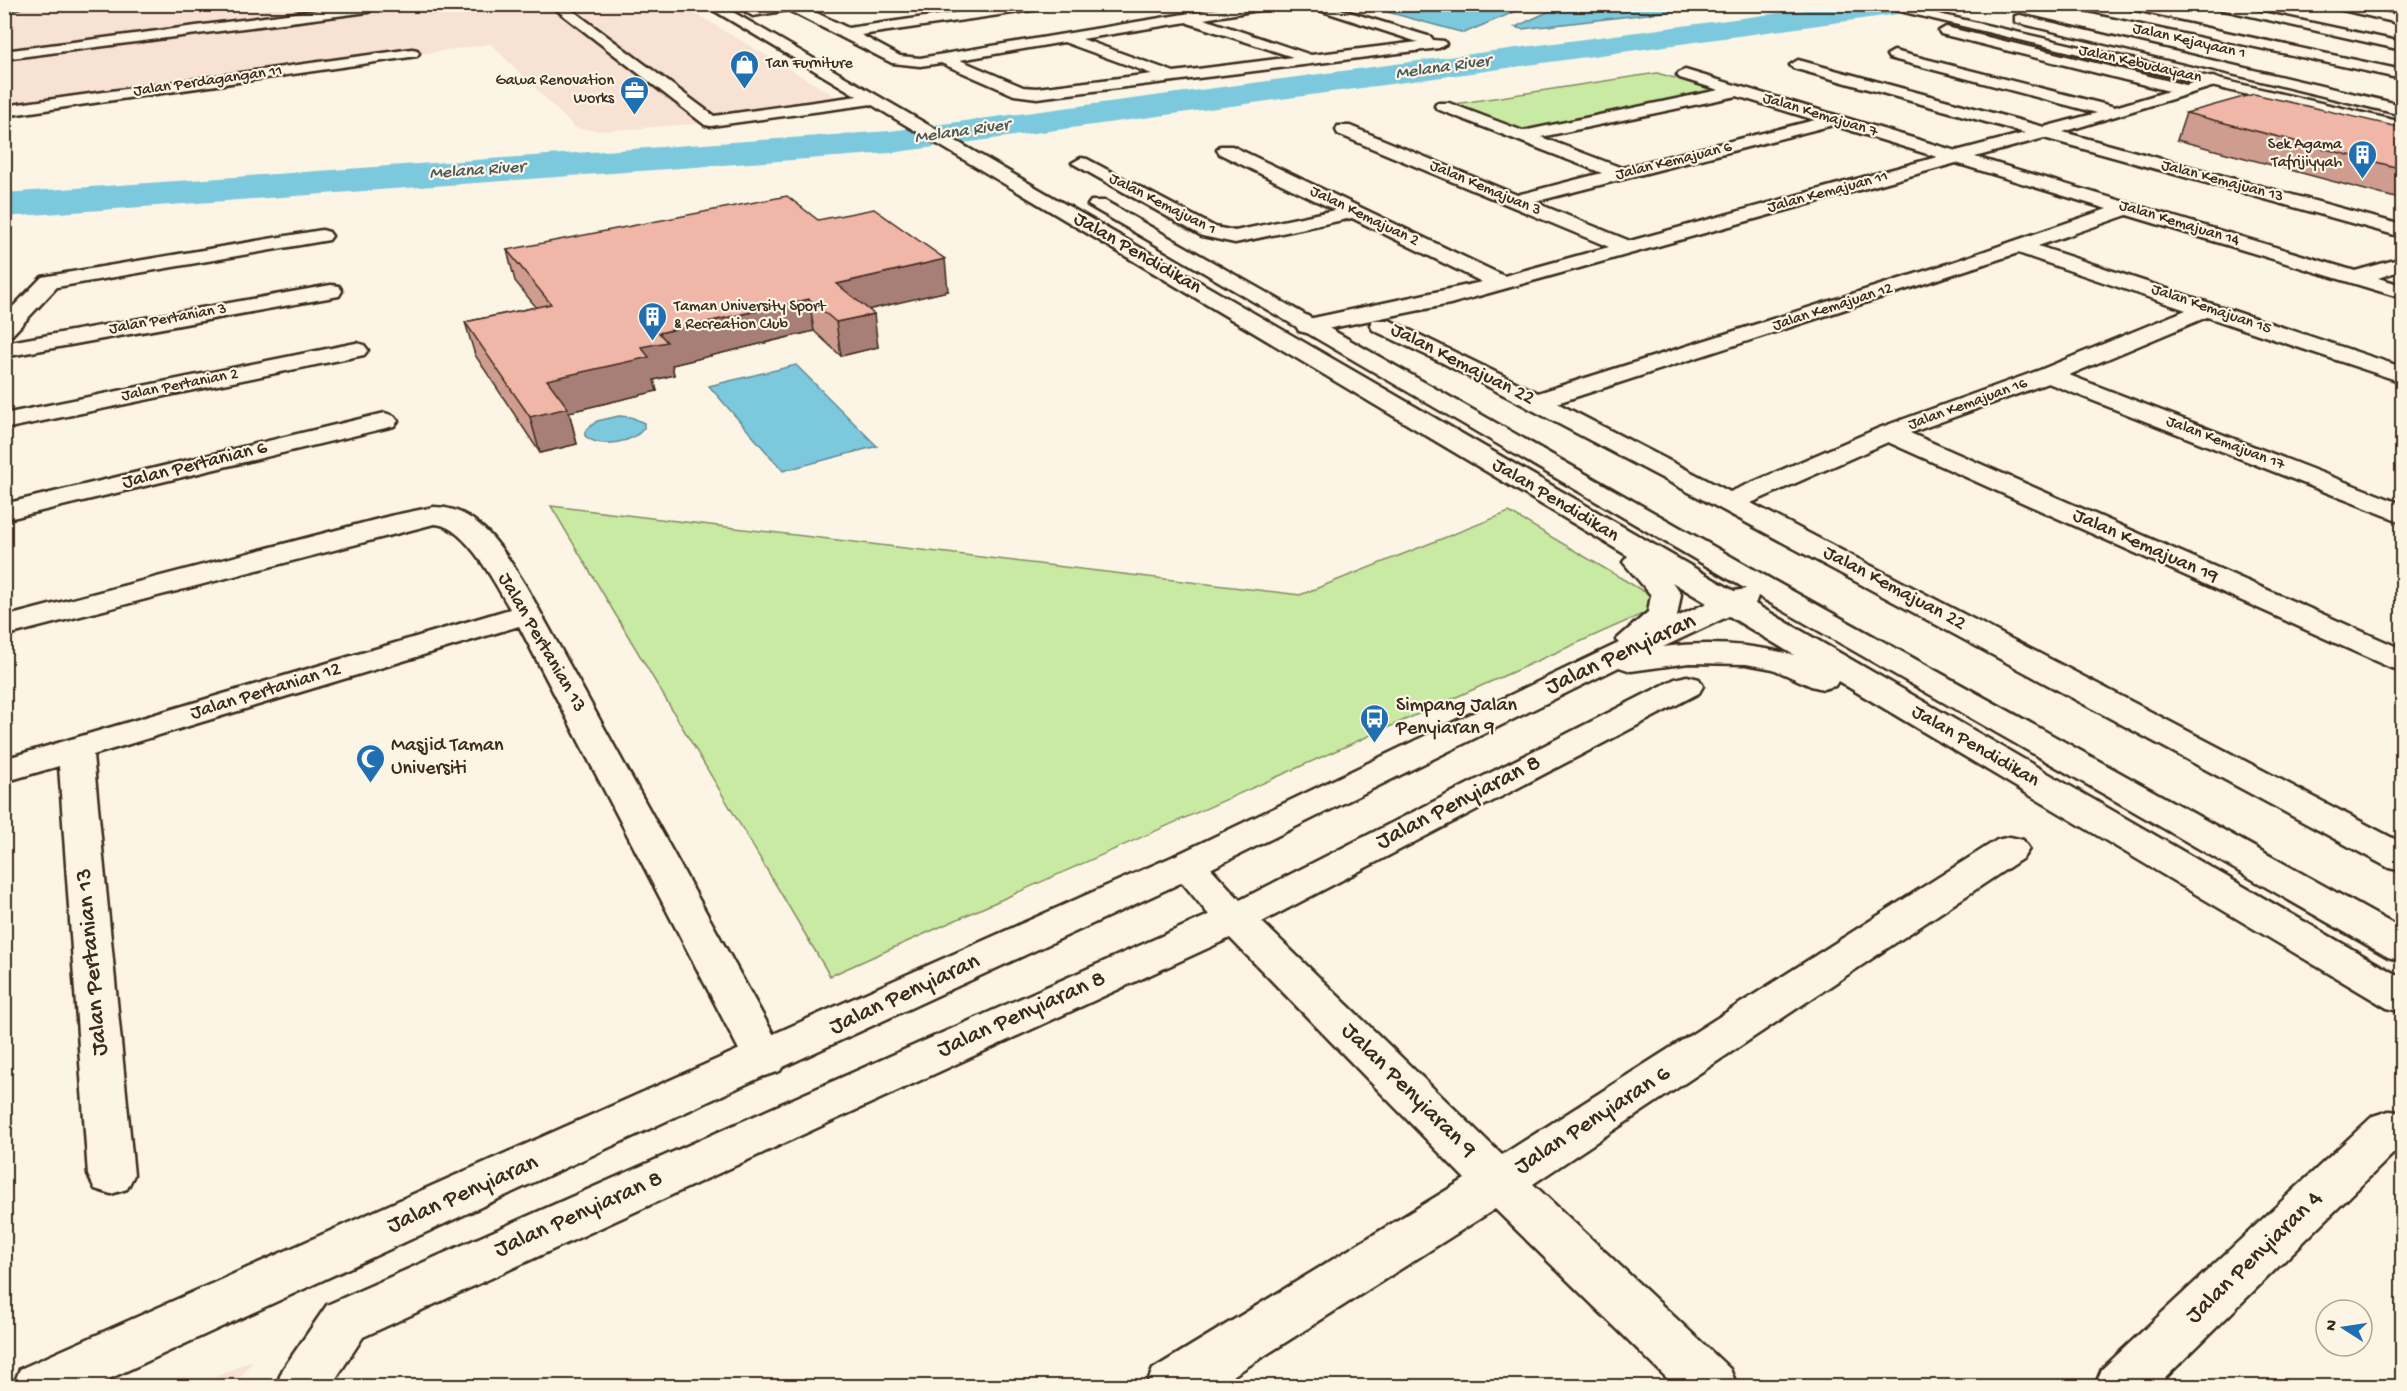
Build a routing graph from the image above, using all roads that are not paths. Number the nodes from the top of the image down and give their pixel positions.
1 (23, 4) edge
2 (555, 4) edge
3 (709, 4) edge
4 (1047, 4) edge
5 (1271, 4) edge
6 (1307, 4) edge
7 (1877, 4) edge
8 (2109, 4) edge
9 (2203, 4) edge
10 (2323, 4) edge
11 (796, 5) edge
12 (4, 7) edge
13 (368, 8) dead end
14 (747, 8) edge
15 (2056, 12) dead end
16 (1189, 19) junction
17 (2403, 20) edge
18 (774, 23) dead end
19 (1946, 31) dead end
20 (846, 33) junction
21 (1067, 39) junction
22 (2403, 46) edge
23 (412, 53) dead end
24 (4, 55) edge
25 (1894, 55) dead end
26 (945, 59) junction
27 (1314, 59) junction
28 (1798, 65) dead end
29 (1684, 75) dead end
30 (2403, 75) edge
31 (1173, 76) junction
32 (2213, 82) junction
33 (2185, 90) junction
34 (1736, 91) junction
35 (873, 99) junction
36 (1443, 106) dead end
37 (2403, 110) edge
38 (4, 111) edge
39 (2114, 113) junction
40 (1834, 120) junction
41 (2403, 127) edge
42 (1344, 130) dead end
43 (2042, 133) junction
44 (1523, 136) junction
45 (1226, 150) dead end
46 (1956, 157) junction
47 (1081, 163) dead end
48 (1623, 175) junction
49 (1079, 194) dead end
50 (1514, 201) junction
51 (2128, 208) junction
52 (1352, 212) junction
53 (2403, 231) edge
54 (322, 237) dead end
55 (2019, 246) junction
56 (1627, 247) junction
57 (2403, 264) edge
58 (2355, 278) junction
59 (1502, 283) junction
60 (331, 291) dead end
61 (2403, 292) edge
62 (1442, 299) junction
63 (2207, 309) junction
64 (1381, 325) junction
65 (1307, 326) junction
66 (4, 330) edge
67 (1334, 341) junction
68 (4, 350) edge
69 (356, 350) dead end
70 (2048, 375) junction
71 (2403, 375) edge
72 (1536, 402) junction
73 (385, 421) dead end
74 (4, 422) edge
75 (1888, 434) junction
76 (1546, 496) junction
77 (1730, 502) junction
78 (4, 512) edge
79 (2403, 514) edge
80 (1765, 588) junction
81 (1730, 604) junction
82 (528, 614) junction
83 (4, 627) edge
84 (2403, 661) edge
85 (1593, 667) junction
86 (1687, 686) dead end
87 (1978, 748) junction
88 (75, 750) junction
89 (4, 771) edge
90 (2010, 849) dead end
91 (2403, 859) edge
92 (1187, 865) junction
93 (1235, 919) junction
94 (2403, 946) edge
95 (2403, 997) edge
96 (765, 1059) junction
97 (2396, 1130) edge
98 (111, 1175) dead end
99 (1499, 1182) junction
100 (39, 1386) edge
101 (302, 1386) edge
102 (1172, 1386) edge
103 (1711, 1386) edge
104 (2121, 1386) edge

1 - 12 street
2 - 35 street
3 - 35 street, Jalan Pendidikan
4 - 20 street
5 - 16 street
6 - 27 street
7 - 32 street, Jalan Kebudayaan
8 - 30 street
9 - 22 street
10 - 17 street
11 - 14 street
11 - 20 street
13 - 24 street
14 - 18 street
15 - 37 street, Jalan Kejayaan 1
16 - 21 street
16 - 27 street
19 - 33 street
20 - 26 street
21 - 26 street
21 - 31 street
23 - 38 street, Jalan Perdagangan 11
25 - 39 street
26 - 31 street
27 - 31 street
28 - 43 street, Jalan Kemajuan 13
29 - 34 street, Jalan Kemajuan 7
32 - 33 street, Jalan Kemajuan 11
32 - 41 street, Jalan Kebudayaan
33 - 39 street, Jalan Kemajuan 11
34 - 40 street, Jalan Kemajuan 7
34 - 44 street
35 - 76 street, Jalan Pendidikan
36 - 44 street
39 - 43 street, Jalan Kemajuan 11
40 - 46 street, Jalan Kemajuan 7
40 - 48 street, Jalan Kemajuan 6
42 - 50 street, Jalan Kemajuan 3
43 - 46 street, Jalan Kemajuan 11
43 - 53 street, Jalan Kemajuan 13
44 - 48 street
45 - 52 street, Jalan Kemajuan 2
46 - 51 street, Jalan Kemajuan 14
46 - 56 street, Jalan Kemajuan 11
47 - 52 street, Jalan Kemajuan 1
48 - 50 street, Jalan Kemajuan 6
49 - 65 street, Jalan Pendidikan
50 - 56 street, Jalan Kemajuan 3
51 - 55 street, Jalan Kemajuan 12
51 - 58 street, Jalan Kemajuan 14
52 - 59 street, Jalan Kemajuan 2
54 - 66 street
55 - 63 street, Jalan Kemajuan 15
55 - 72 street, Jalan Kemajuan 12
56 - 59 street, Jalan Kemajuan 11
57 - 58 street
58 - 61 street, Jalan Kemajuan 14
59 - 62 street, Jalan Kemajuan 11
60 - 68 street, Jalan Pertanian 3
62 - 64 street, Jalan Kemajuan 11
62 - 65 street, Jalan Kemajuan 11
63 - 70 street, Jalan Kemajuan 16
63 - 71 street, Jalan Kemajuan 15
64 - 67 street, Jalan Kemajuan 11
64 - 72 street, Jalan Kemajuan 22
65 - 67 street, Jalan Pendidikan
67 - 80 street, Jalan Pendidikan
69 - 74 street, Jalan Pertanian 2
70 - 75 street, Jalan Kemajuan 16
70 - 79 street, Jalan Kemajuan 17
72 - 77 street, Jalan Kemajuan 22
73 - 78 street, Jalan Pertanian 6
75 - 77 street, Jalan Kemajuan 16
75 - 84 street, Jalan Kemajuan 19
76 - 81 street, Jalan Pendidikan
76 - 85 street
77 - 91 street, Jalan Kemajuan 22
80 - 81 street, Jalan Penyiaran
80 - 94 street, Jalan Pendidikan
81 - 85 street, Jalan Penyiaran
81 - 87 street, Jalan Pendidikan
82 - 83 street, Jalan Pertanian 13
82 - 88 street, Jalan Pertanian 12
82 - 96 street, Jalan Pertanian 13
85 - 87 street
85 - 92 street, Jalan Penyiaran
86 - 93 street, Jalan Penyiaran 8
87 - 95 street, Jalan Pendidikan
88 - 89 street, Jalan Pertanian 12
88 - 98 street, Jalan Pertanian 13
90 - 99 street, Jalan Penyiaran 6
92 - 93 street, Jalan Penyiaran 9
92 - 96 street, Jalan Penyiaran
93 - 99 street, Jalan Penyiaran 9
93 - 101 street, Jalan Penyiaran 8
96 - 100 street, Jalan Penyiaran
97 - 104 street, Jalan Penyiaran 4
99 - 102 street, Jalan Penyiaran 6
99 - 103 street, Jalan Penyiaran 9

